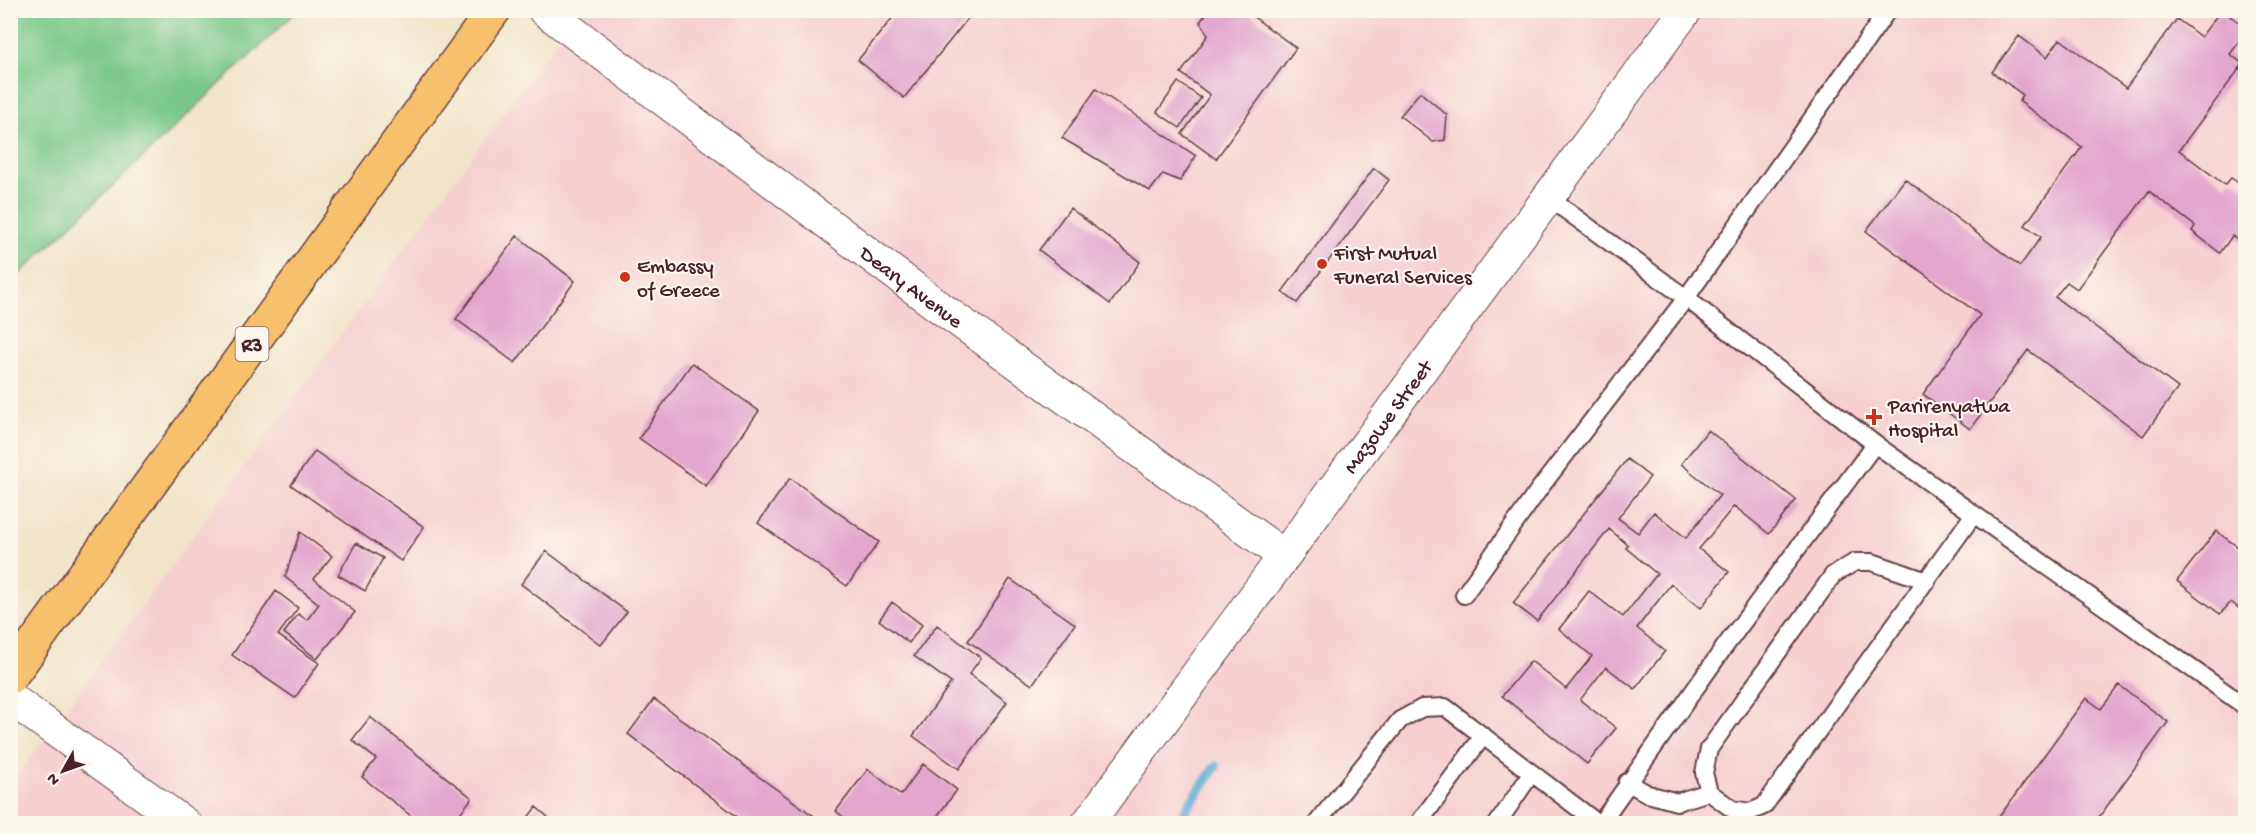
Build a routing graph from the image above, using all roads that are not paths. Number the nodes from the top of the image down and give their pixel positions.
1 (494, 10) edge
2 (544, 10) edge
3 (1686, 10) edge
4 (1888, 10) edge
5 (1549, 198) junction
6 (1686, 298) junction
7 (1875, 444) junction
8 (1974, 514) junction
9 (1284, 556) junction
10 (1927, 581) junction
11 (1464, 595) dead end
12 (10, 677) edge
13 (10, 698) edge
14 (2246, 707) edge
15 (1483, 736) junction
16 (1531, 774) junction
17 (1627, 782) junction
18 (1709, 792) junction
19 (185, 824) edge
20 (1087, 824) edge
21 (1316, 824) edge
22 (1418, 824) edge
23 (1497, 824) edge
24 (1599, 824) edge

1 - 12 highway, R3
2 - 9 street, Deary Avenue
3 - 5 street, Mazowe Street
4 - 6 lane
5 - 6 lane
5 - 9 street, Mazowe Street
6 - 7 lane
6 - 11 lane
7 - 8 lane
7 - 17 lane
8 - 10 lane
8 - 14 lane
9 - 20 street, Mazowe Street
10 - 18 lane
10 - 18 lane
13 - 19 street
15 - 16 lane
15 - 21 lane
15 - 22 lane
16 - 23 lane
16 - 24 lane
17 - 18 lane
17 - 24 lane

